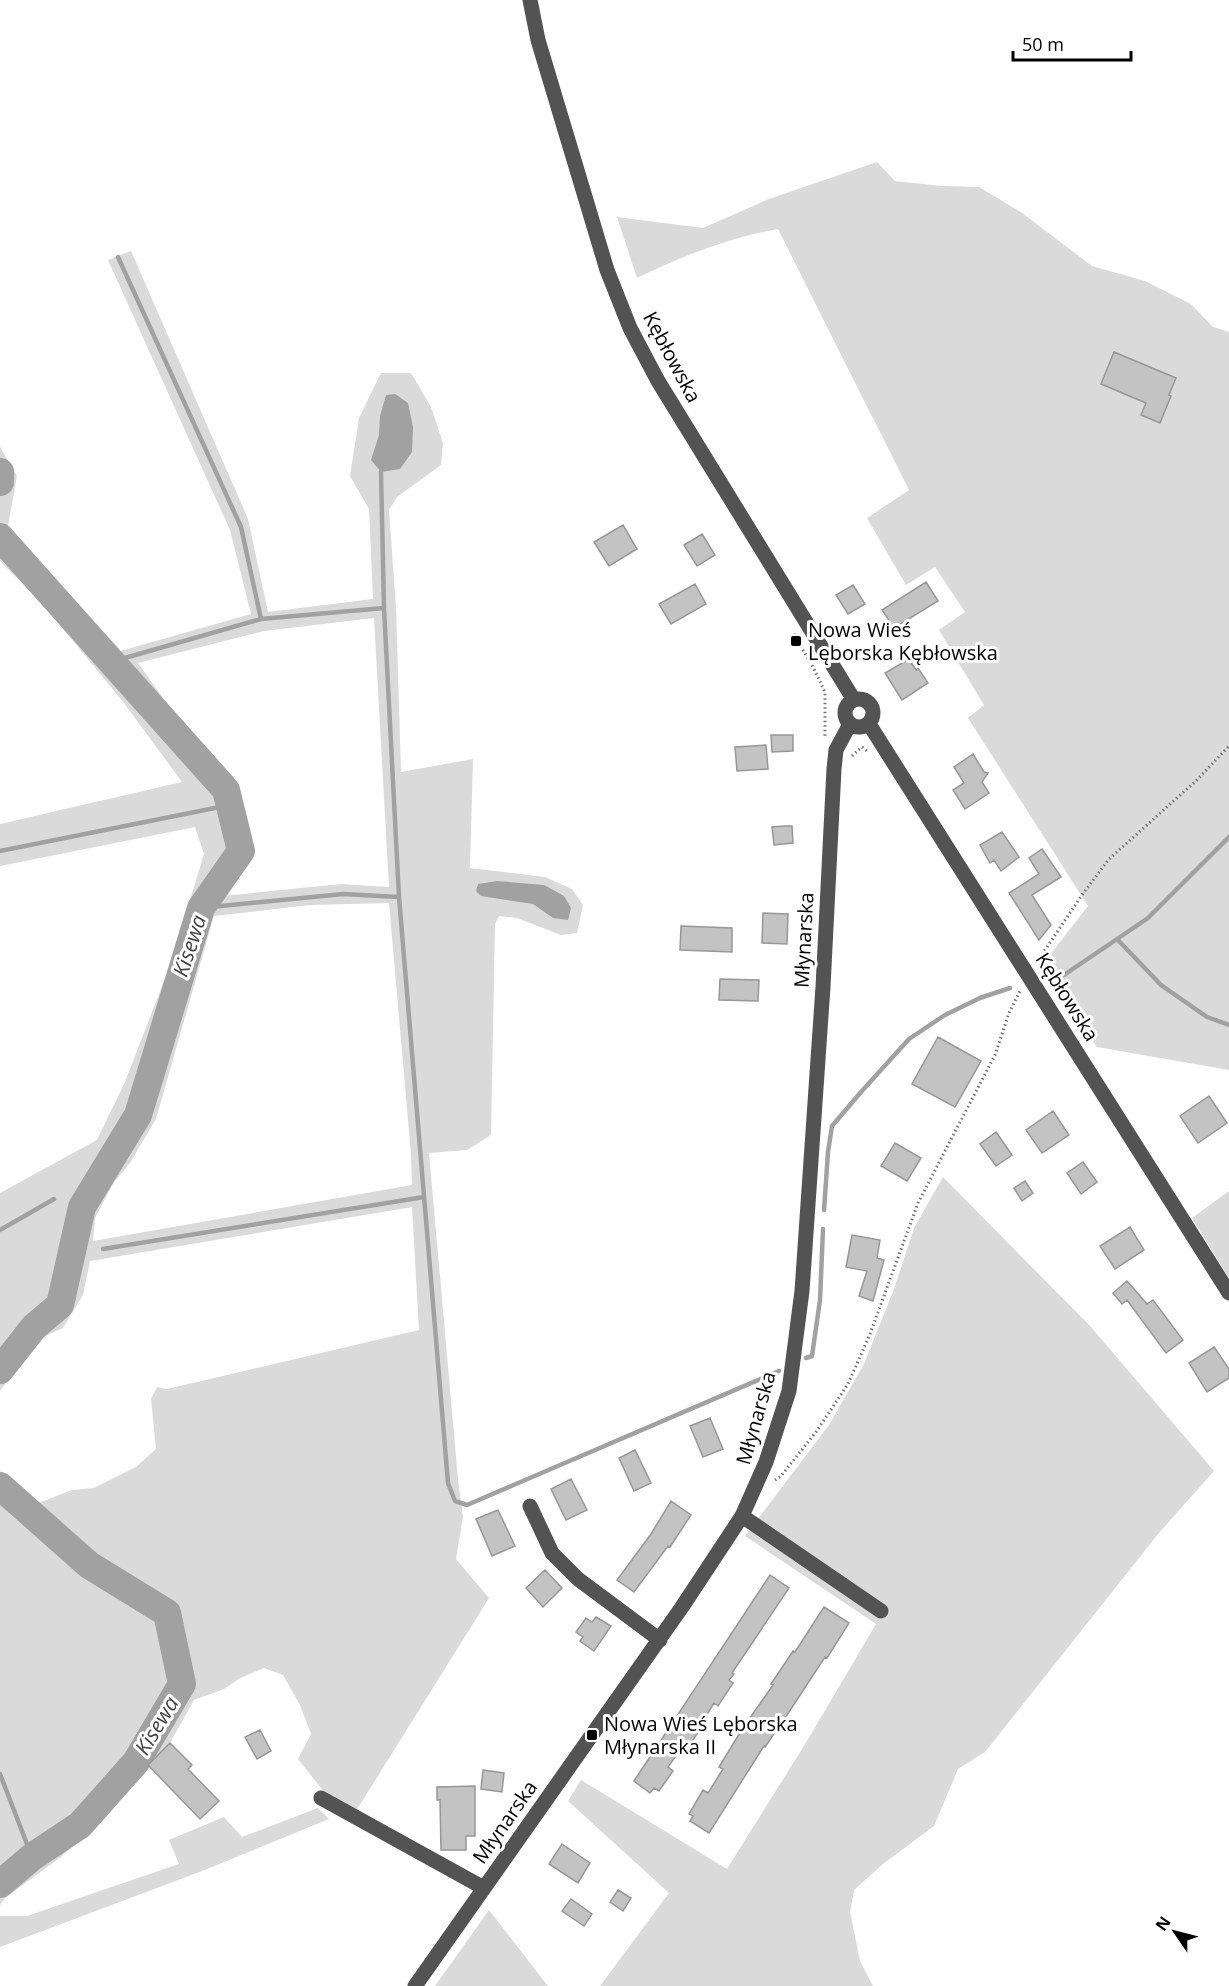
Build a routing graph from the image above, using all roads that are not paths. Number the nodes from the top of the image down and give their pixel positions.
1 (530, 0) edge
2 (854, 699) junction
3 (850, 724) junction
4 (869, 724) junction
5 (1229, 1293) edge
6 (530, 1506) dead end
7 (742, 1516) junction
8 (880, 1611) dead end
9 (660, 1640) junction
10 (321, 1798) dead end
11 (484, 1888) junction
12 (416, 1986) edge

1 - 2 street, Kębłowska
2 - 3 street
2 - 4 street, Kębłowska
3 - 4 street
3 - 7 street, Młynarska
4 - 5 street, Kębłowska
6 - 9 street
7 - 8 street
7 - 9 street, Młynarska
9 - 11 street, Młynarska
10 - 11 street
11 - 12 street, Młynarska

